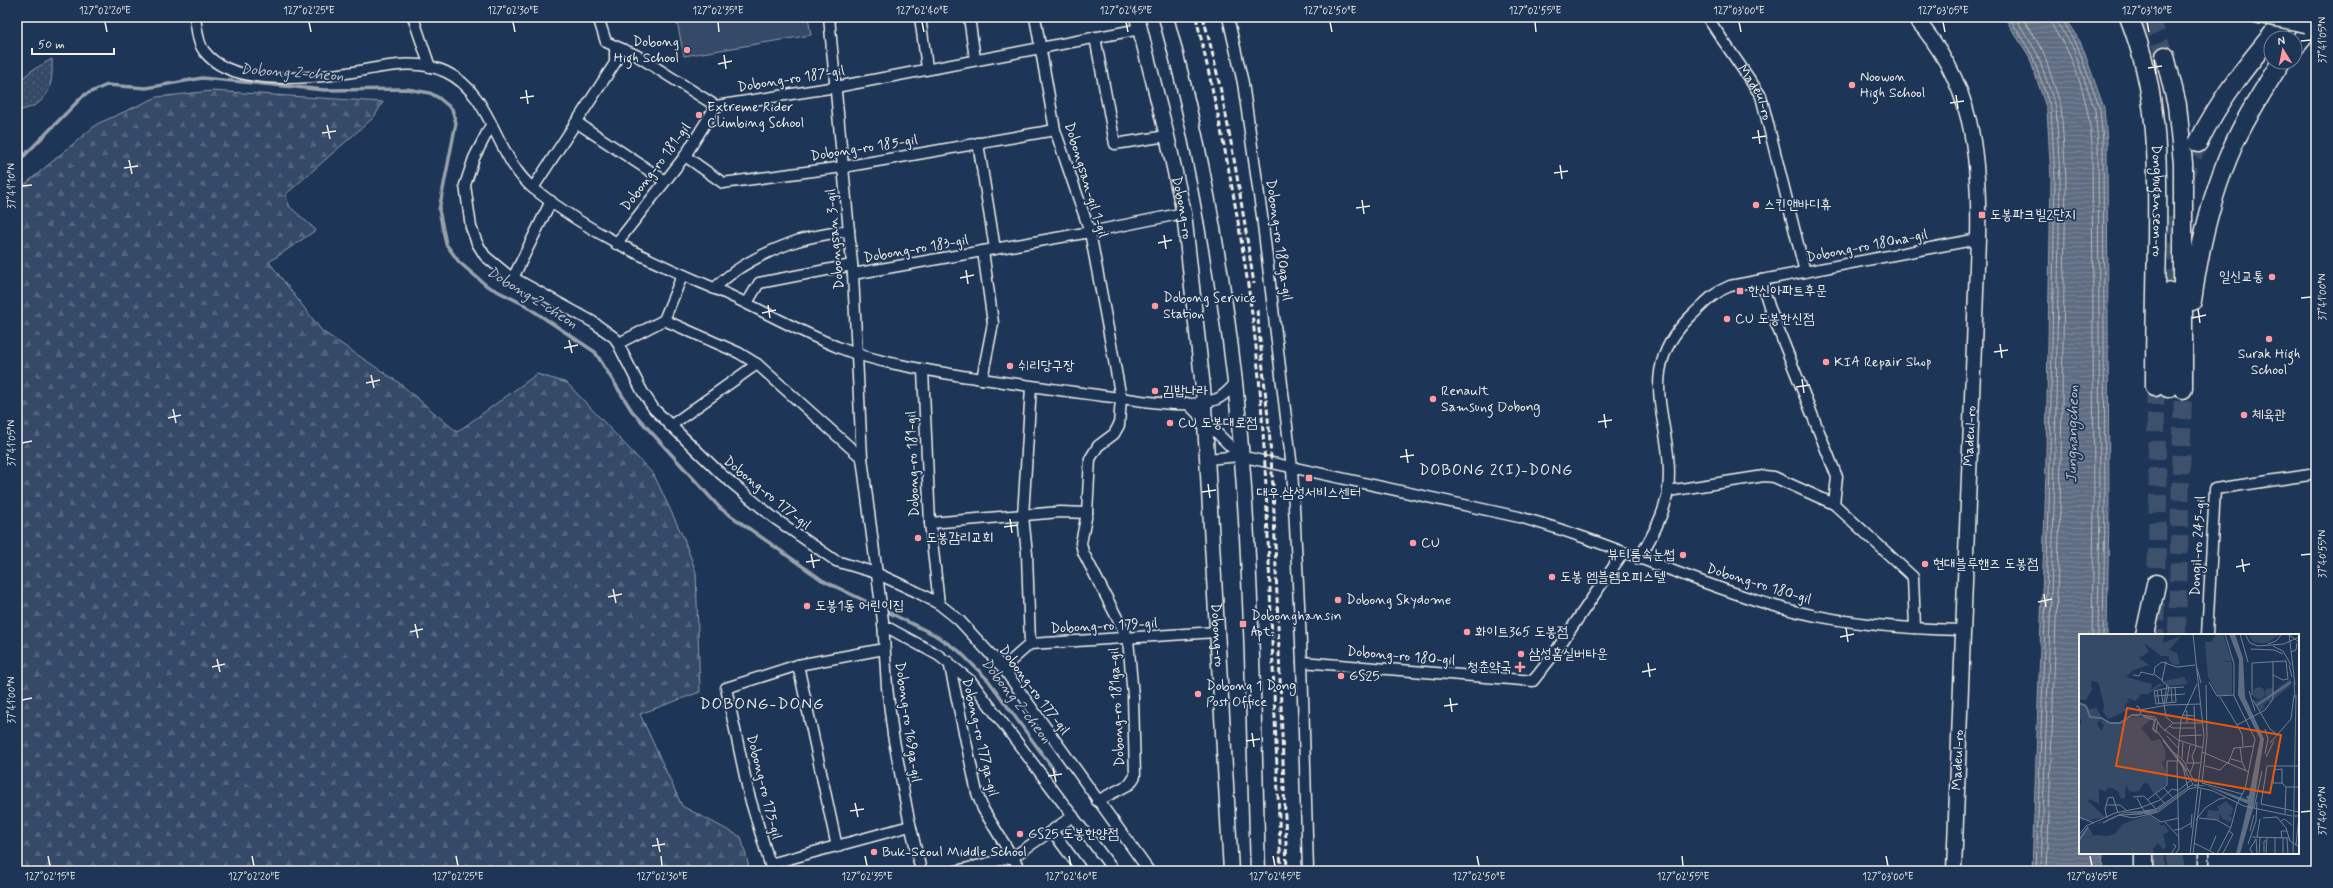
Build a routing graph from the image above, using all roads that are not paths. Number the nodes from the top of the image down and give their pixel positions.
1 (195, 17) edge
2 (413, 17) edge
3 (598, 17) edge
4 (830, 17) edge
5 (920, 17) edge
6 (969, 17) edge
7 (1034, 17) edge
8 (1166, 17) edge
9 (1228, 17) edge
10 (1707, 17) edge
11 (1914, 17) edge
12 (2129, 17) edge
13 (2255, 17) edge
14 (2287, 17) edge
15 (1139, 23) edge
16 (2307, 26) edge
17 (1095, 37) junction
18 (1041, 47) junction
19 (616, 48) junction
20 (2165, 56) tunnel mouth
21 (975, 59) junction
22 (430, 68) junction
23 (927, 68) junction
24 (2277, 70) edge
25 (836, 87) junction
26 (716, 106) junction
27 (576, 122) junction
28 (491, 125) junction
29 (1054, 130) junction
30 (1167, 136) junction
31 (978, 143) junction
32 (2198, 143) tunnel mouth
33 (685, 156) junction
34 (843, 167) junction
35 (665, 181) junction
36 (533, 188) junction
37 (551, 201) junction
38 (1184, 214) junction
39 (849, 230) junction
40 (1090, 232) junction
41 (1978, 238) junction
42 (616, 244) junction
43 (995, 249) junction
44 (983, 251) junction
45 (852, 270) junction
46 (1805, 272) junction
47 (682, 276) junction
48 (513, 278) junction
49 (1761, 280) junction
50 (2171, 288) tunnel mouth
51 (714, 289) junction
52 (747, 303) junction
53 (664, 320) junction
54 (619, 343) junction
55 (858, 354) junction
56 (757, 364) junction
57 (2183, 366) junction
58 (923, 370) junction
59 (982, 379) junction
60 (1235, 384) junction
61 (1030, 387) junction
62 (2168, 388) junction
63 (1121, 398) junction
64 (1204, 402) junction
65 (1187, 403) junction
66 (1205, 423) junction
67 (670, 426) junction
68 (1240, 456) junction
69 (862, 458) junction
70 (1207, 459) junction
71 (1292, 468) junction
72 (2316, 474) edge
73 (1668, 490) junction
74 (1834, 504) junction
75 (1087, 513) junction
76 (1023, 516) junction
77 (930, 523) junction
78 (1623, 553) junction
79 (1638, 559) junction
80 (877, 577) junction
81 (2156, 584) dead end
82 (939, 604) junction
83 (883, 623) junction
84 (1915, 628) junction
85 (1963, 630) junction
86 (1216, 632) junction
87 (2145, 634) edge
88 (2207, 634) edge
89 (1128, 639) junction
90 (1030, 644) junction
91 (884, 649) junction
92 (949, 662) junction
93 (1302, 662) junction
94 (798, 665) junction
95 (1003, 668) junction
96 (1097, 801) junction
97 (1073, 816) junction
98 (910, 826) junction
99 (1052, 831) junction
100 (837, 847) junction
101 (2144, 854) edge
102 (2204, 854) edge
103 (1012, 857) junction
104 (771, 867) edge
105 (921, 871) edge
106 (956, 871) edge
107 (1021, 871) edge
108 (1082, 871) edge
109 (1114, 871) edge
110 (1149, 871) edge
111 (1231, 871) edge
112 (1258, 871) edge
113 (1308, 871) edge
114 (1954, 871) edge
115 (2144, 871) edge
116 (2204, 871) edge

1 - 22 street
2 - 22 street
3 - 19 street
4 - 25 street, Dobongsan 3-gil
5 - 23 street
6 - 21 street
7 - 18 street, Dobongsan-gil 1-gil
8 - 60 main road, Dobong-ro
9 - 71 street, Dobong-ro 180ga-gil
10 - 46 street, Madeul-ro
11 - 41 main road, Madeul-ro
12 - 62 highway, Dongbuganseon-ro
13 - 16 street, bridge
14 - 32 highway
15 - 17 street, Dobong-ro 187-gil
15 - 30 main road, Dobong-ro
17 - 18 street, Dobong-ro 187-gil
17 - 30 street
18 - 21 street, Dobong-ro 187-gil
18 - 29 street, Dobongsan-gil 1-gil
19 - 26 street
19 - 27 street
20 - 57 highway, Dongbuganseon-ro
21 - 23 street, Dobong-ro 187-gil
22 - 28 street
23 - 25 street, Dobong-ro 187-gil
24 - 57 highway
25 - 26 street, Dobong-ro 187-gil
25 - 34 street, Dobongsan 3-gil
26 - 33 street, Dobong-ro 181-gil
27 - 35 street
27 - 36 street
28 - 36 street
28 - 48 street, Dobong-ro 177-gil
29 - 31 street, Dobong-ro 185-gil
29 - 40 street, Dobongsan-gil 1-gil
30 - 38 main road, Dobong-ro
31 - 34 street, Dobong-ro 185-gil
31 - 43 street
33 - 34 street, Dobong-ro 185-gil
33 - 35 street, Dobong-ro 181-gil
34 - 39 street, Dobongsan 3-gil
35 - 42 street, Dobong-ro 181-gil
36 - 37 street
37 - 42 street
37 - 48 street
38 - 40 street, Dobong-ro 183-gil
38 - 64 main road, Dobong-ro
39 - 45 street, Dobongsan 3-gil
39 - 51 street
40 - 43 street, Dobong-ro 183-gil
40 - 63 street, Dobongsan-gil 1-gil
41 - 46 street, Dobong-ro 180na-gil
41 - 85 main road, Madeul-ro
42 - 47 street
43 - 44 street, Dobong-ro 183-gil
44 - 45 street, Dobong-ro 183-gil
44 - 59 street, Dobong-ro 183-gil
45 - 52 street
45 - 55 street, Dobongsan 3-gil
46 - 49 street, Dobong-ro 180na-gil
47 - 51 street
47 - 53 street
48 - 54 street, Dobong-ro 177-gil
49 - 73 street, Dobong-ro 180na-gil
49 - 74 street
50 - 62 highway
51 - 52 street
52 - 55 street
53 - 54 street
53 - 56 street
54 - 67 street, Dobong-ro 177-gil
55 - 58 street
55 - 69 street, Dobongsan 3-gil
56 - 67 street
56 - 69 street
57 - 62 highway, Dongbuganseon-ro
58 - 59 street
58 - 77 street, Dobong-ro 181-gil
59 - 61 street
60 - 64 street
60 - 68 main road, Dobong-ro
61 - 63 street
61 - 76 street
63 - 65 street
63 - 75 street, Dobong-ro 181ga-gil
64 - 65 street
64 - 66 main road, Dobong-ro
65 - 66 street
66 - 68 street
66 - 70 main road, Dobong-ro
67 - 80 street, Dobong-ro 177-gil
68 - 70 street, Dobong-ro 180-gil
68 - 71 street, Dobong-ro 180-gil
68 - 112 main road, Dobong-ro
69 - 80 street, Dobongsan 3-gil
70 - 86 main road, Dobong-ro
71 - 78 street, Dobong-ro 180-gil
71 - 93 street
72 - 88 street, Dongil-ro 245-gil
73 - 74 street
73 - 79 street, Dobong-ro 180na-gil
74 - 84 street
75 - 76 street
75 - 89 street, Dobong-ro 181ga-gil
76 - 77 street
76 - 90 street
77 - 82 street, Dobong-ro 181-gil
78 - 79 street, Dobong-ro 180-gil
78 - 93 street, Dobong-ro 180-gil
79 - 84 street, Dobong-ro 180-gil
80 - 82 street, Dobong-ro 177-gil
80 - 83 street, Dobong-ro 169ga-gil
81 - 87 highway
82 - 95 street, Dobong-ro 177-gil
83 - 91 street, Dobong-ro 169ga-gil
83 - 92 street
84 - 85 street, Dobong-ro 180-gil
85 - 114 main road, Madeul-ro
86 - 89 street, Dobong-ro 179-gil
86 - 111 main road, Dobong-ro
89 - 90 street, Dobong-ro 179-gil
89 - 96 street, Dobong-ro 181ga-gil
90 - 95 street
91 - 94 street, Dobong-ro 175-gil
91 - 98 street, Dobong-ro 169ga-gil
92 - 97 street
92 - 103 street, Dobong-ro 177ga-gil
93 - 113 street
94 - 100 street
94 - 104 street, Dobong-ro 175-gil
95 - 96 street, Dobong-ro 177-gil
96 - 110 street, Dobong-ro 177-gil
97 - 99 street
97 - 109 street
98 - 100 street
98 - 105 street, Dobong-ro 169ga-gil
99 - 103 street
99 - 108 street
100 - 104 street
101 - 115 highway
102 - 116 street
103 - 106 street
103 - 107 street, Dobong-ro 177ga-gil

